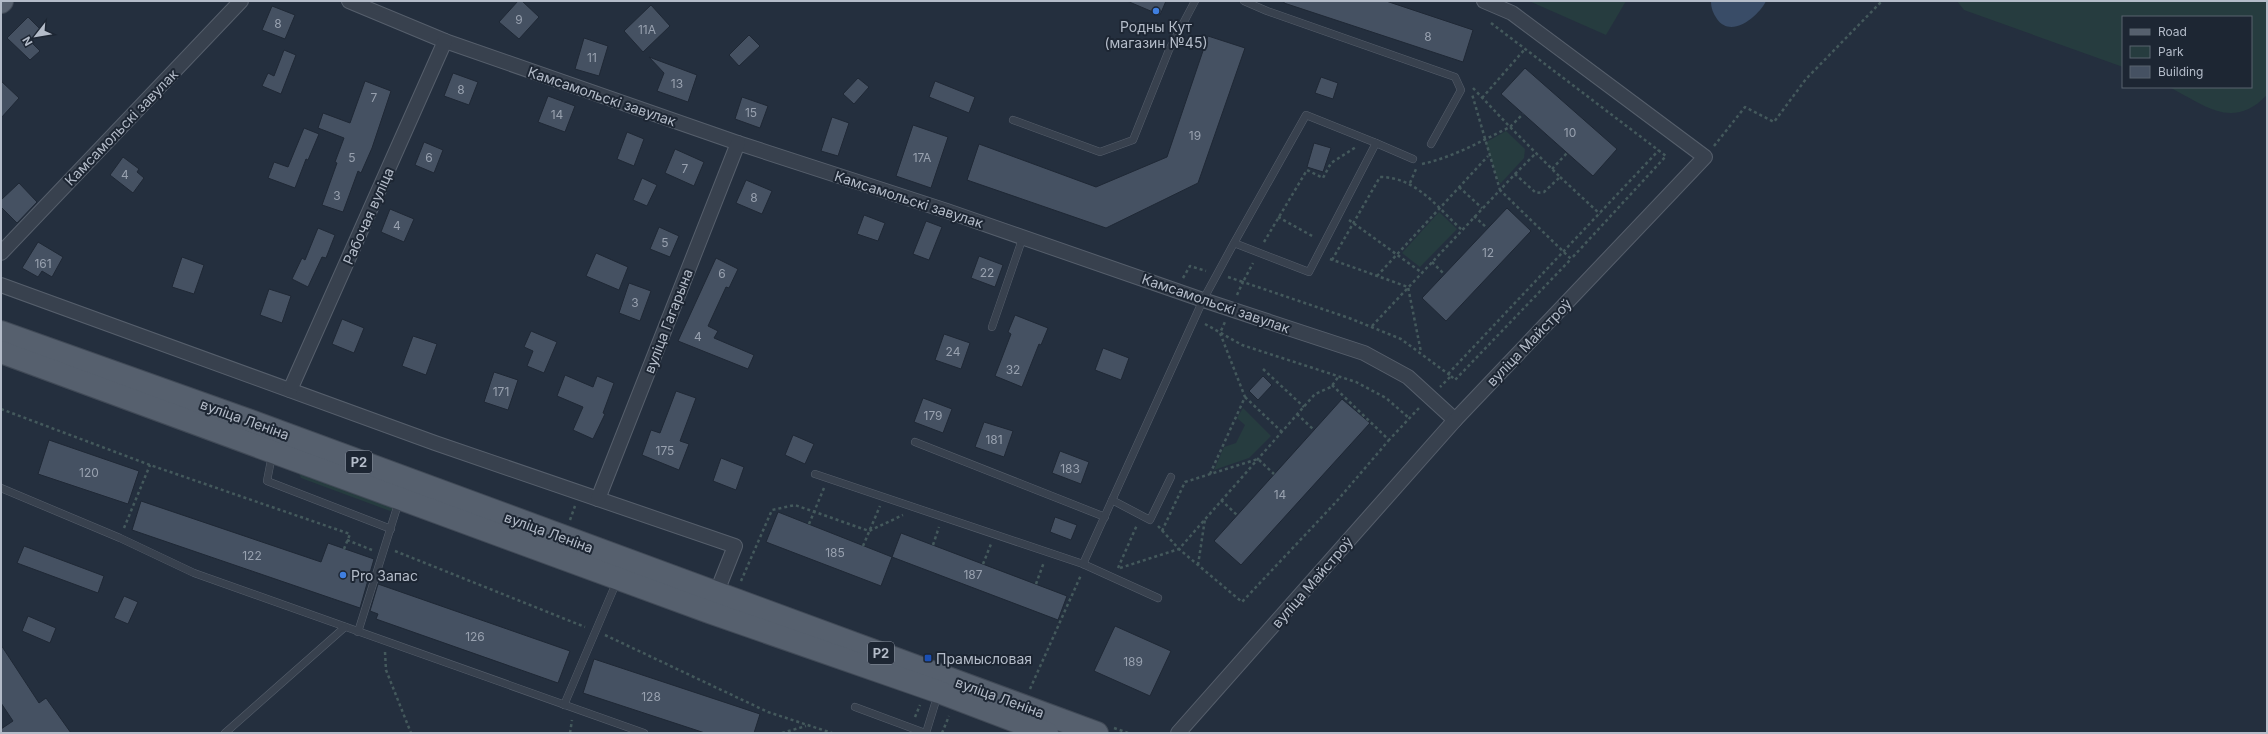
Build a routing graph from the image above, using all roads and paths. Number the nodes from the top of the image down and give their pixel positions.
1 (241, 1) edge
2 (349, 1) edge
3 (1195, 1) edge
4 (1244, 1) edge
5 (1484, 1) edge
6 (1882, 1) edge
7 (1491, 23) dead end
8 (445, 41) junction
9 (1526, 49) junction
10 (1482, 98) junction
11 (1523, 114) dead end
12 (1013, 120) dead end
13 (1510, 127) junction
14 (1367, 140) junction
15 (1484, 140) junction
16 (738, 143) junction
17 (1376, 143) junction
18 (1430, 144) dead end
19 (1659, 150) junction
20 (1536, 153) junction
21 (1567, 153) dead end
22 (1488, 156) junction
23 (1705, 157) junction
24 (1413, 159) dead end
25 (1552, 169) junction
26 (1515, 174) junction
27 (1560, 177) junction
28 (1410, 183) junction
29 (1459, 187) junction
30 (1500, 190) junction
31 (1482, 208) junction
32 (1439, 209) junction
33 (1339, 214) junction
34 (1600, 214) junction
35 (1474, 216) junction
36 (1278, 217) junction
37 (1353, 223) junction
38 (1487, 228) dead end
39 (1462, 230) junction
40 (1023, 237) junction
41 (1324, 242) junction
42 (1234, 243) junction
43 (1259, 252) junction
44 (1564, 252) junction
45 (1, 253) edge
46 (1397, 254) junction
47 (1318, 255) junction
48 (1571, 259) junction
49 (1332, 260) junction
50 (1431, 262) junction
51 (1421, 272) junction
52 (1444, 274) dead end
53 (1377, 276) junction
54 (1243, 282) junction
55 (1, 285) edge
56 (1408, 287) junction
57 (1202, 300) junction
58 (1231, 310) junction
59 (1372, 326) junction
60 (992, 327) dead end
61 (1, 332) edge
62 (1, 352) edge
63 (1421, 353) junction
64 (1263, 369) dead end
65 (1450, 375) junction
66 (1339, 376) dead end
67 (1332, 385) junction
68 (290, 390) junction
69 (1430, 396) junction
70 (1245, 398) junction
71 (1304, 407) junction
72 (1, 408) edge
73 (1297, 414) junction
74 (1455, 420) junction
75 (1314, 430) dead end
76 (1282, 432) junction
77 (1389, 440) junction
78 (276, 442) junction
79 (915, 442) dead end
80 (1258, 459) junction
81 (150, 465) junction
82 (815, 474) dead end
83 (1210, 474) junction
84 (1274, 474) dead end
85 (1171, 478) dead end
86 (828, 479) junction
87 (1, 488) edge
88 (404, 489) junction
89 (883, 497) junction
90 (598, 499) junction
91 (1112, 500) junction
92 (1221, 500) junction
93 (814, 512) junction
94 (904, 514) dead end
95 (1141, 515) junction
96 (1237, 515) dead end
97 (1105, 517) junction
98 (1205, 519) junction
99 (1150, 520) junction
100 (809, 524) dead end
101 (933, 524) dead end
102 (940, 526) junction
103 (391, 529) junction
104 (947, 529) dead end
105 (869, 531) junction
106 (1162, 531) junction
107 (120, 538) junction
108 (347, 540) junction
109 (984, 541) dead end
110 (991, 543) junction
111 (933, 545) dead end
112 (863, 546) dead end
113 (999, 546) dead end
114 (344, 549) dead end
115 (1179, 549) junction
116 (384, 551) junction
117 (1036, 558) dead end
118 (1044, 561) junction
119 (1050, 563) dead end
120 (983, 564) dead end
121 (1083, 564) junction
122 (1198, 565) junction
123 (1117, 568) junction
124 (623, 569) junction
125 (1075, 571) dead end
126 (1114, 578) junction
127 (1036, 584) dead end
128 (738, 586) dead end
129 (1158, 598) dead end
130 (713, 603) junction
131 (344, 627) junction
132 (595, 631) junction
133 (358, 632) junction
134 (385, 642) junction
135 (1033, 680) dead end
136 (942, 684) junction
137 (920, 703) dead end
138 (564, 705) junction
139 (855, 707) dead end
140 (950, 714) dead end
141 (806, 726) junction
142 (911, 727) junction
143 (225, 733) edge
144 (411, 733) edge
145 (644, 733) edge
146 (782, 733) edge
147 (832, 733) edge
148 (925, 733) edge
149 (942, 733) edge
150 (1047, 733) edge
151 (1097, 733) edge
152 (1178, 733) edge

1 - 45 street, Камсамольскі завулак
2 - 8 street, Камсамольскі завулак
3 - 12 lane
4 - 18 lane
5 - 23 street
6 - 23 path
7 - 9 path
8 - 16 street, Камсамольскі завулак
8 - 68 street, Рабочая вуліца
9 - 10 path
9 - 19 path
10 - 13 path
10 - 15 path
11 - 13 path
13 - 15 path
13 - 20 path
14 - 17 lane
14 - 36 path
14 - 42 lane
15 - 22 path
15 - 28 path
16 - 40 street, Камсамольскі завулак
16 - 90 street, вуліца Гагарына
17 - 24 lane
17 - 33 lane
19 - 34 path
19 - 48 path
20 - 25 path
20 - 26 path
21 - 25 path
22 - 29 path
22 - 30 path
23 - 74 street, вуліца Майстроў
25 - 27 path
26 - 27 path
26 - 30 path
27 - 34 path
28 - 32 path
28 - 37 path
29 - 31 path
29 - 32 path
30 - 31 path
30 - 44 path
31 - 35 path
32 - 39 path
32 - 46 path
33 - 37 path
33 - 41 lane
34 - 44 path
35 - 38 path
35 - 39 path
36 - 41 path
36 - 43 path
37 - 46 path
37 - 49 path
39 - 50 path
40 - 57 street, Камсамольскі завулак
40 - 60 lane
41 - 47 lane
42 - 43 lane
42 - 57 lane
43 - 47 lane
43 - 54 path
44 - 48 path
44 - 65 path
46 - 51 path
46 - 53 path
47 - 49 path
48 - 65 path
49 - 53 path
50 - 51 path
50 - 52 path
51 - 56 path
53 - 56 path
54 - 58 path
54 - 59 path
55 - 68 street
56 - 59 path
56 - 63 path
57 - 58 street, Камсамольскі завулак
57 - 91 lane
58 - 69 street, Камсамольскі завулак
58 - 70 path
59 - 63 path
61 - 78 main road, вуліца Леніна / Р2
62 - 78 main road, вуліца Леніна / Р2
63 - 65 path
64 - 71 path
65 - 69 path
66 - 67 path
67 - 71 path
67 - 77 path
68 - 90 street
69 - 74 street, Камсамольскі завулак
69 - 77 path
70 - 76 path
70 - 83 path
71 - 73 path
72 - 81 path
73 - 75 path
73 - 76 path
74 - 152 street, вуліца Майстроў
76 - 80 path
77 - 122 path
78 - 88 main road, вуліца Леніна / Р2
78 - 103 lane
79 - 97 lane
80 - 83 path
80 - 84 path
80 - 92 path
81 - 107 path
81 - 108 path
82 - 86 lane
83 - 106 path
85 - 99 lane
86 - 89 lane
86 - 93 path
87 - 107 lane
88 - 103 lane
88 - 124 main road, вуліца Леніна / Р2
89 - 105 path
89 - 121 lane
90 - 130 street
91 - 95 lane
91 - 97 lane
92 - 96 path
92 - 98 path
93 - 100 path
93 - 105 path
93 - 128 path
94 - 105 path
95 - 99 lane
95 - 123 path
97 - 121 lane
98 - 115 path
98 - 122 path
99 - 106 path
101 - 102 path
102 - 104 path
102 - 111 path
103 - 116 lane
105 - 112 path
106 - 115 path
107 - 131 lane
108 - 114 path
108 - 116 path
109 - 110 path
110 - 113 path
110 - 120 path
115 - 122 path
115 - 123 path
116 - 132 path
116 - 133 lane
117 - 118 path
118 - 119 path
118 - 127 path
121 - 126 lane
123 - 126 path
124 - 130 main road, вуліца Леніна / Р2
124 - 132 lane
125 - 135 path
126 - 129 lane
130 - 136 main road, вуліца Леніна / Р2
131 - 133 lane
131 - 143 lane
132 - 138 lane
132 - 141 path
133 - 134 lane
134 - 138 lane
134 - 144 path
136 - 148 lane
136 - 150 main road, вуліца Леніна / Р2
136 - 151 main road, вуліца Леніна / Р2
137 - 142 path
138 - 145 lane
139 - 142 lane
140 - 149 path
141 - 146 path
141 - 147 path
142 - 148 lane

